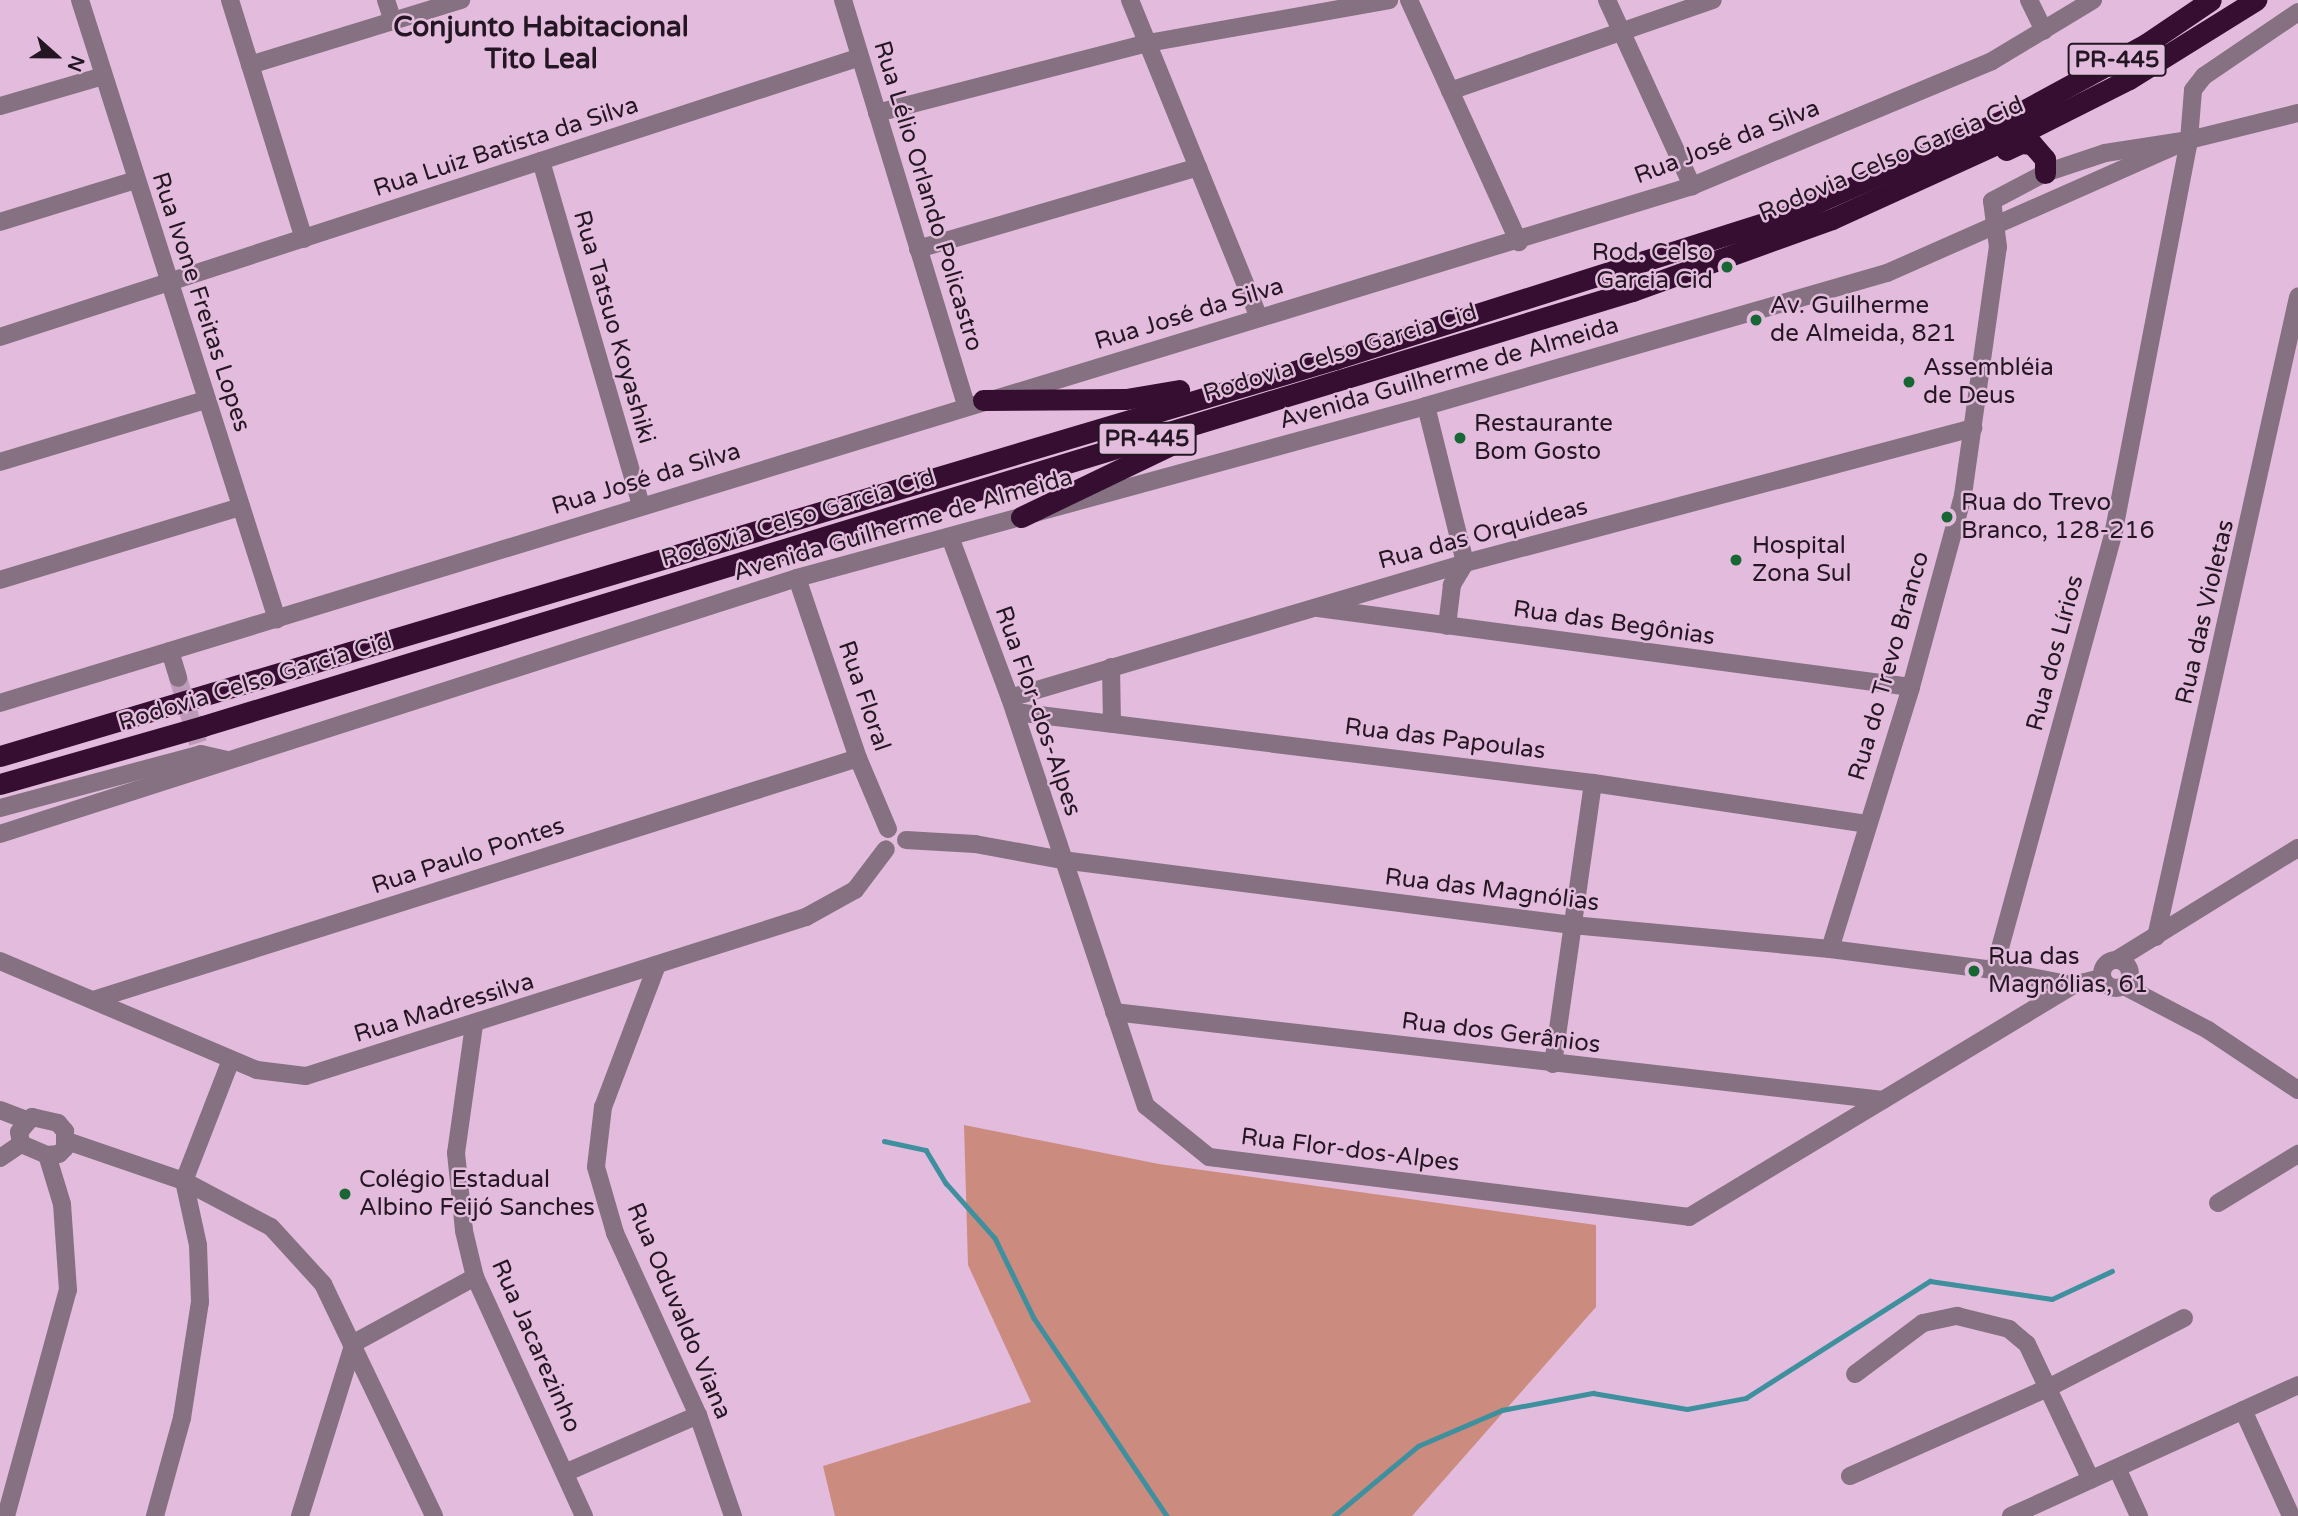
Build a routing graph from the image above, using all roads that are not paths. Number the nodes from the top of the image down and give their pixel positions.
1 (80, 0) edge
2 (230, 0) edge
3 (386, 0) edge
4 (461, 0) edge
5 (843, 0) edge
6 (1130, 0) edge
7 (1389, 0) edge
8 (1409, 0) edge
9 (1607, 0) edge
10 (1713, 0) edge
11 (2029, 0) edge
12 (2093, 0) edge
13 (2197, 0) edge
14 (2211, 0) edge
15 (2256, 0) edge
16 (2298, 12) edge
17 (393, 22) junction
18 (2175, 26) junction
19 (2044, 31) junction
20 (1622, 34) junction
21 (1148, 43) junction
22 (860, 57) junction
23 (250, 65) junction
24 (103, 76) junction
25 (1450, 91) junction
26 (0, 106) edge
27 (2298, 113) edge
28 (877, 114) junction
29 (2189, 140) junction
30 (541, 161) junction
31 (1198, 167) junction
32 (2045, 173) junction
33 (136, 180) junction
34 (1692, 186) junction
35 (1832, 219) junction
36 (0, 222) edge
37 (1996, 226) junction
38 (304, 239) junction
39 (1519, 242) junction
40 (918, 249) junction
41 (168, 283) junction
42 (2298, 297) edge
43 (1259, 318) junction
44 (0, 337) edge
45 (1335, 359) junction
46 (1311, 390) junction
47 (206, 400) junction
48 (974, 403) junction
49 (1426, 406) junction
50 (1973, 428) junction
51 (0, 462) edge
52 (640, 506) junction
53 (241, 507) junction
54 (1021, 517) junction
55 (950, 537) junction
56 (1465, 563) junction
57 (797, 578) junction
58 (0, 580) edge
59 (1311, 607) junction
60 (277, 619) junction
61 (1447, 626) junction
62 (170, 651) junction
63 (1111, 667) junction
64 (178, 678) tunnel mouth
65 (1911, 687) junction
66 (2, 703) edge
67 (1012, 705) junction
68 (1112, 722) junction
69 (201, 754) junction
70 (0, 756) edge
71 (858, 758) junction
72 (1593, 783) junction
73 (0, 784) edge
74 (0, 808) edge
75 (1868, 824) junction
76 (888, 829) junction
77 (0, 834) edge
78 (906, 840) junction
79 (2298, 848) edge
80 (886, 849) junction
81 (1062, 860) junction
82 (1572, 925) junction
83 (2156, 937) junction
84 (1830, 949) junction
85 (2118, 959) junction
86 (0, 961) edge
87 (657, 965) junction
88 (1994, 970) junction
89 (2102, 978) junction
90 (2073, 985) junction
91 (2124, 986) junction
92 (93, 1000) junction
93 (1114, 1012) junction
94 (474, 1025) junction
95 (231, 1060) junction
96 (1553, 1065) junction
97 (2298, 1090) edge
98 (1883, 1100) junction
99 (0, 1110) edge
100 (28, 1121) junction
101 (67, 1141) junction
102 (21, 1144) junction
103 (2298, 1154) edge
104 (47, 1155) junction
105 (0, 1158) edge
106 (184, 1181) junction
107 (2218, 1203) dead end
108 (475, 1277) junction
109 (2185, 1318) dead end
110 (354, 1343) junction
111 (1855, 1374) dead end
112 (2298, 1385) edge
113 (2048, 1388) junction
114 (2243, 1410) junction
115 (698, 1415) junction
116 (2117, 1468) junction
117 (567, 1472) junction
118 (1850, 1476) dead end
119 (2091, 1480) junction
120 (6, 1516) edge
121 (155, 1516) edge
122 (300, 1516) edge
123 (433, 1516) edge
124 (584, 1516) edge
125 (733, 1516) edge
126 (2011, 1516) edge
127 (2140, 1516) edge
128 (2291, 1516) edge

1 - 24 street, Rua Ivone Freitas Lopes
2 - 23 street
3 - 17 street
4 - 17 street
5 - 22 street, Rua Lélio Orlando Policastro
6 - 21 street
7 - 21 street
8 - 25 street
9 - 20 street
10 - 20 street
11 - 19 street
12 - 19 street, Rua José da Silva
13 - 18 highway
14 - 18 highway, Rodovia Celso Garcia Cid / PR-445
15 - 35 highway, Rodovia Celso Garcia Cid / PR-445
16 - 29 street, Rua dos Lírios
17 - 23 street
18 - 45 highway, Rodovia Celso Garcia Cid / PR-445
19 - 34 street, Rua José da Silva
20 - 25 street
20 - 34 street
21 - 28 street
21 - 31 street
22 - 28 street, Rua Lélio Orlando Policastro
22 - 30 street, Rua Luiz Batista da Silva
23 - 38 street
24 - 26 street
24 - 33 street, Rua Ivone Freitas Lopes
25 - 39 street
27 - 29 street, Avenida Guilherme de Almeida
28 - 40 street, Rua Lélio Orlando Policastro
29 - 32 street, Avenida Guilherme de Almeida
29 - 37 street, Avenida Guilherme de Almeida
29 - 88 street, Rua dos Lírios
30 - 38 street, Rua Luiz Batista da Silva
30 - 52 street, Rua Tatsuo Koyashiki
31 - 40 street
31 - 43 street
32 - 35 highway
32 - 37 street, Avenida Guilherme de Almeida
33 - 36 street
33 - 41 street, Rua Ivone Freitas Lopes
34 - 39 street, Rua José da Silva
35 - 46 highway, Rodovia Celso Garcia Cid / PR-445
37 - 49 street, Avenida Guilherme de Almeida
37 - 50 street, Rua do Trevo Branco
38 - 41 street, Rua Luiz Batista da Silva
39 - 43 street, Rua José da Silva
40 - 48 street, Rua Lélio Orlando Policastro
41 - 44 street, Rua Luiz Batista da Silva
41 - 47 street, Rua Ivone Freitas Lopes
42 - 83 street, Rua das Violetas
43 - 48 street, Rua José da Silva
45 - 48 highway
45 - 70 highway, Rodovia Celso Garcia Cid / PR-445
46 - 54 highway
46 - 73 highway, Rodovia Celso Garcia Cid / PR-445
47 - 51 street
47 - 53 street, Rua Ivone Freitas Lopes
48 - 52 street, Rua José da Silva
49 - 54 street, Avenida Guilherme de Almeida
49 - 56 street
50 - 56 street, Rua das Orquídeas
50 - 65 street, Rua do Trevo Branco
52 - 60 street, Rua José da Silva
53 - 58 street
53 - 60 street, Rua Ivone Freitas Lopes
54 - 55 street, Avenida Guilherme de Almeida
55 - 57 street, Avenida Guilherme de Almeida
55 - 67 street, Rua Flor-dos-Alpes
56 - 59 street, Rua das Orquídeas
56 - 61 street
57 - 69 street, Avenida Guilherme de Almeida
57 - 71 street, Rua Floral
59 - 61 street, Rua das Begônias
59 - 63 street, Rua das Orquídeas
60 - 62 street, Rua José da Silva
61 - 65 street, Rua das Begônias
62 - 64 street
62 - 66 street, Rua José da Silva
63 - 67 street, Rua das Orquídeas
63 - 68 street
65 - 75 street, Rua do Trevo Branco
67 - 68 street, Rua das Papoulas
67 - 81 street, Rua Flor-dos-Alpes
68 - 72 street, Rua das Papoulas
69 - 74 street, Rodovia Celso Garcia Cid
69 - 77 street
71 - 76 street, Rua Floral
71 - 92 street, Rua Paulo Pontes
72 - 75 street, Rua das Papoulas
72 - 82 street
75 - 84 street, Rua do Trevo Branco
76 - 78 street
76 - 80 street
78 - 80 street
78 - 81 street, Rua das Magnólias
79 - 83 street
80 - 87 street, Rua Madressilva
81 - 82 street, Rua das Magnólias
81 - 93 street, Rua Flor-dos-Alpes
82 - 84 street, Rua das Magnólias
82 - 96 street
83 - 85 street
84 - 88 street, Rua das Magnólias
85 - 89 street
85 - 91 street
86 - 92 street, Rua Madressilva
87 - 94 street, Rua Madressilva
87 - 115 street, Rua Oduvaldo Viana
88 - 90 street, Rua das Magnólias
89 - 90 street, Rua Flor-dos-Alpes
89 - 91 street
90 - 98 street, Rua Flor-dos-Alpes
91 - 97 street
92 - 95 street, Rua Madressilva
93 - 96 street, Rua dos Gerânios
93 - 98 street, Rua Flor-dos-Alpes
94 - 95 street, Rua Madressilva
94 - 108 street, Rua Jacarezinho
95 - 106 street
96 - 98 street, Rua dos Gerânios
99 - 100 street
100 - 101 street
100 - 102 street
101 - 104 street
101 - 106 street
102 - 104 street
102 - 105 street
103 - 107 street
104 - 120 street
106 - 110 street
106 - 121 street
108 - 110 street
108 - 117 street, Rua Jacarezinho
109 - 113 street
110 - 122 street
110 - 123 street
111 - 113 street
112 - 114 street
113 - 118 street
113 - 119 street
114 - 116 street
114 - 128 street
115 - 117 street
115 - 125 street, Rua Oduvaldo Viana
116 - 119 street
116 - 127 street
117 - 124 street, Rua Jacarezinho
119 - 126 street

